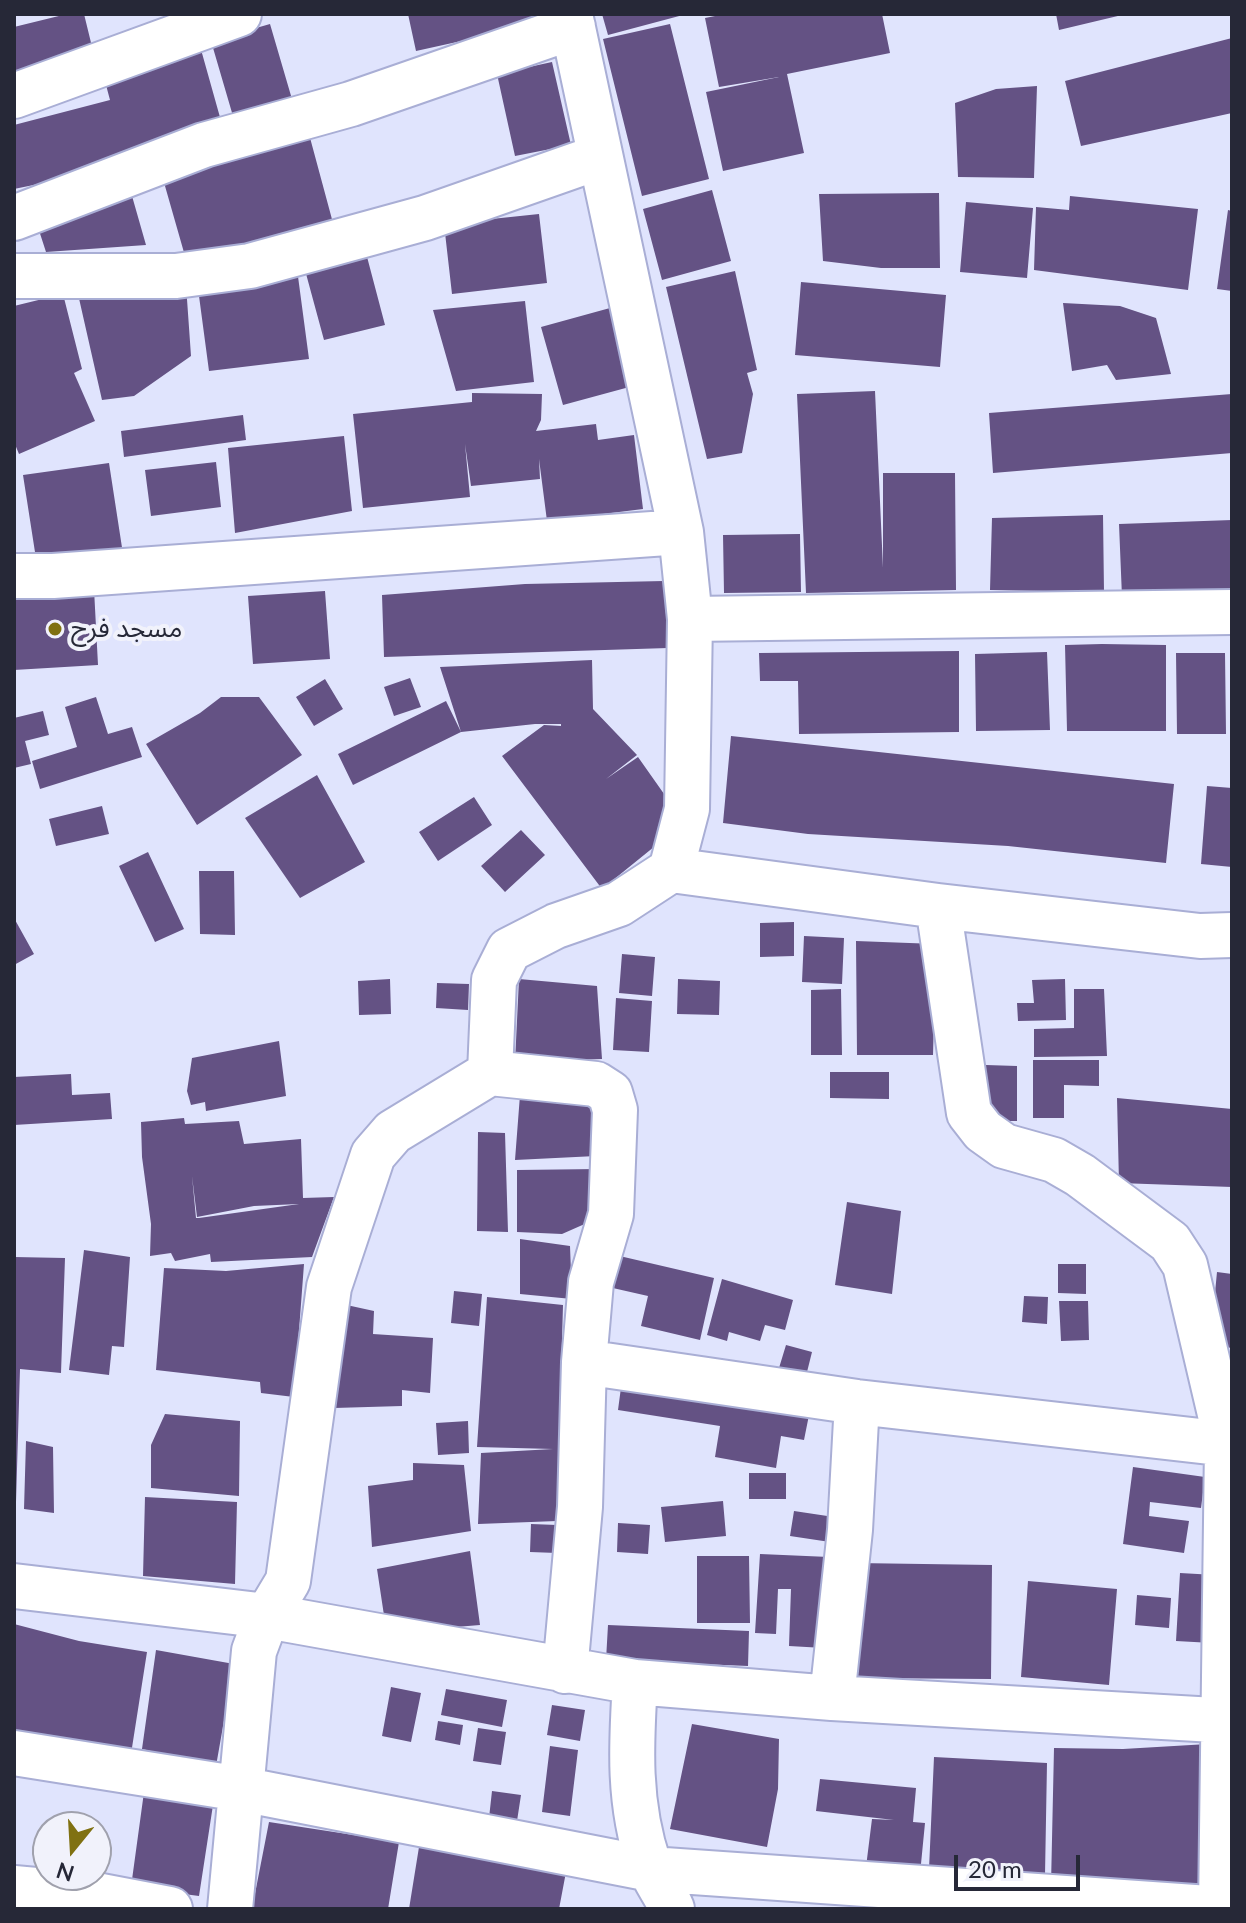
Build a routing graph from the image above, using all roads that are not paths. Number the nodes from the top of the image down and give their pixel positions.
1 (239, 14) edge
2 (572, 20) edge
3 (14, 96) edge
4 (599, 157) junction
5 (14, 218) edge
6 (14, 276) edge
7 (681, 532) junction
8 (14, 576) edge
9 (1232, 612) edge
10 (690, 619) junction
11 (671, 870) junction
12 (938, 906) junction
13 (1232, 935) edge
14 (490, 1073) junction
15 (584, 1362) junction
16 (1220, 1369) edge
17 (857, 1402) junction
18 (1227, 1444) junction
19 (14, 1586) edge
20 (267, 1616) junction
21 (565, 1671) junction
22 (635, 1682) junction
23 (832, 1698) junction
24 (1229, 1721) edge
25 (14, 1753) edge
26 (241, 1789) junction
27 (650, 1869) junction
28 (14, 1888) edge
29 (170, 1909) edge
30 (230, 1909) edge
31 (672, 1909) edge
32 (1222, 1909) edge

1 - 3 street
2 - 4 street
2 - 5 street
4 - 6 street
4 - 7 street
7 - 8 street
7 - 10 street
9 - 10 street
10 - 11 street
11 - 12 street
11 - 14 street
12 - 13 street
12 - 16 street
14 - 15 street
14 - 20 street
15 - 17 street
15 - 21 street
16 - 18 street
17 - 18 street
17 - 23 street
18 - 24 street
19 - 20 street
20 - 21 street
20 - 26 street
21 - 22 street
22 - 23 street
22 - 27 street
23 - 24 street
24 - 32 street
25 - 26 street
26 - 27 street
26 - 30 street
27 - 31 street
27 - 32 street
28 - 29 street

